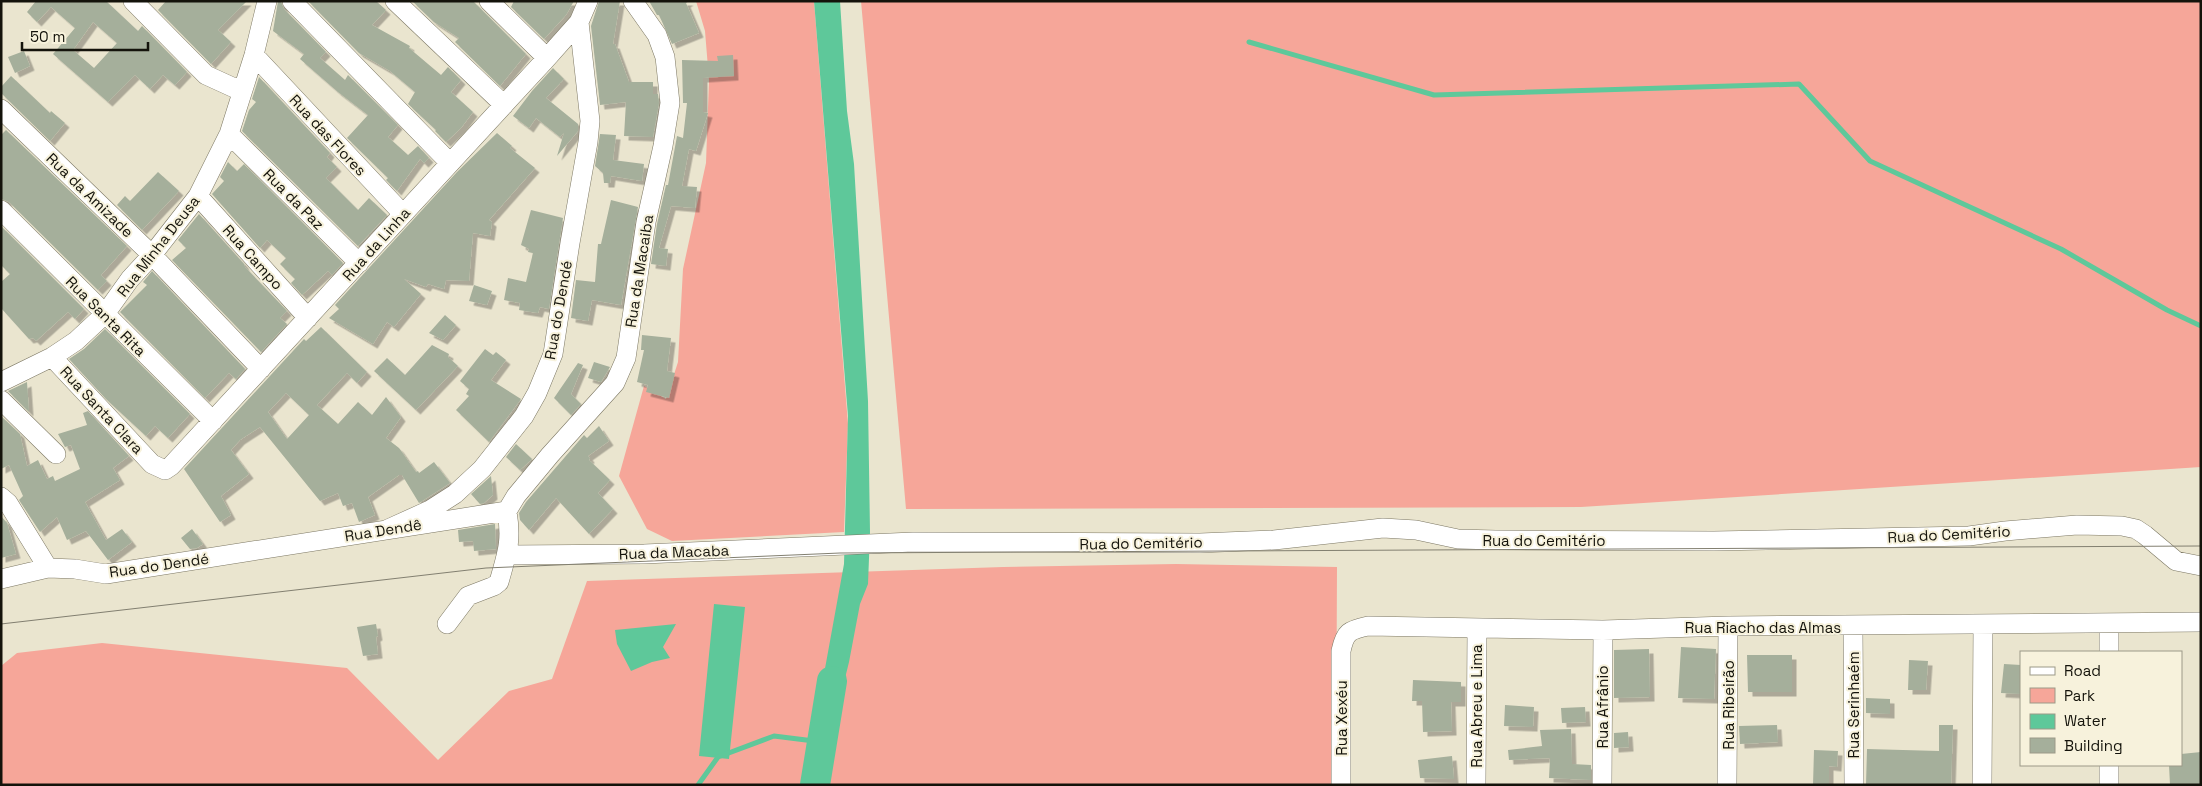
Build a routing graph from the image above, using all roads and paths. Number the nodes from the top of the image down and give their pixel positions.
1 (133, 1) edge
2 (267, 1) edge
3 (292, 1) edge
4 (394, 1) edge
5 (489, 1) edge
6 (588, 1) edge
7 (633, 1) edge
8 (579, 22) junction
9 (254, 55) junction
10 (547, 58) junction
11 (241, 91) junction
12 (504, 105) junction
13 (1, 109) edge
14 (229, 134) junction
15 (450, 163) junction
16 (198, 196) junction
17 (1, 210) edge
18 (403, 214) junction
19 (152, 255) junction
20 (359, 263) junction
21 (104, 314) junction
22 (308, 318) junction
23 (52, 357) junction
24 (261, 369) junction
25 (1, 382) edge
26 (1, 400) edge
27 (213, 421) junction
28 (56, 454) dead end
29 (152, 464) joint
30 (1, 497) edge
31 (507, 511) junction
32 (388, 529) junction
33 (842, 544) joint
34 (259, 551) joint
35 (507, 555) junction
36 (2201, 566) edge
37 (48, 568) junction
38 (1, 579) edge
39 (2201, 622) edge
40 (448, 624) dead end
41 (1983, 624) junction
42 (2109, 624) junction
43 (1728, 626) junction
44 (1853, 626) junction
45 (1476, 628) junction
46 (1603, 630) junction
47 (1341, 651) joint
48 (2109, 651) edge
49 (2109, 766) edge
50 (1341, 785) edge
51 (1476, 785) edge
52 (1602, 785) edge
53 (1727, 785) edge
54 (1854, 785) edge
55 (1982, 785) edge
56 (2109, 785) edge

1 - 11 street
2 - 9 street, Rua Minha Deusa
3 - 15 street
4 - 12 street
5 - 10 street
6 - 8 street, Rua da Linha
7 - 31 street, Rua da Macaiba
8 - 10 street, Rua da Linha
8 - 32 street, Rua do Dendé
9 - 11 street, Rua Minha Deusa
9 - 18 street, Rua das Flores
10 - 12 street, Rua da Linha
11 - 14 street, Rua Minha Deusa
12 - 15 street, Rua da Linha
13 - 19 street, Rua da Amizade
14 - 16 street, Rua Minha Deusa
14 - 20 street, Rua da Paz
15 - 18 street, Rua da Linha
16 - 19 street, Rua Minha Deusa
16 - 22 street, Rua Campo
17 - 21 street, Rua Santa Rita
18 - 20 street, Rua da Linha
19 - 21 street, Rua Minha Deusa
19 - 24 street, Rua da Amizade
20 - 22 street, Rua da Linha
21 - 23 street, Rua Minha Deusa
21 - 27 street, Rua Santa Rita
22 - 24 street, Rua da Linha
23 - 25 street, Rua Minha Deusa
23 - 29 street, Rua Santa Clara
24 - 27 street, Rua da Linha
26 - 28 street
27 - 29 street, Rua da Linha
30 - 37 street
31 - 32 street, Rua Dendê
31 - 35 street
32 - 34 street, Rua Dendê
33 - 35 street, Rua da Macaba
33 - 36 street, Rua do Cemitério
34 - 37 street, Rua do Dendé
35 - 40 street
37 - 38 street, Rua do Dendé
39 - 42 street, Rua Riacho das Almas
41 - 42 street, Rua Riacho das Almas
41 - 44 street, Rua Riacho das Almas
41 - 55 street
42 - 48 street
43 - 44 street, Rua Riacho das Almas
43 - 46 street, Rua Riacho das Almas
43 - 53 street, Rua Ribeirão
44 - 54 street, Rua Serinhaém
45 - 46 street, Rua Riacho das Almas
45 - 47 street, Rua Riacho das Almas
45 - 51 street, Rua Abreu e Lima
46 - 52 street, Rua Afrânio
47 - 50 street, Rua Xexéu
49 - 56 street

